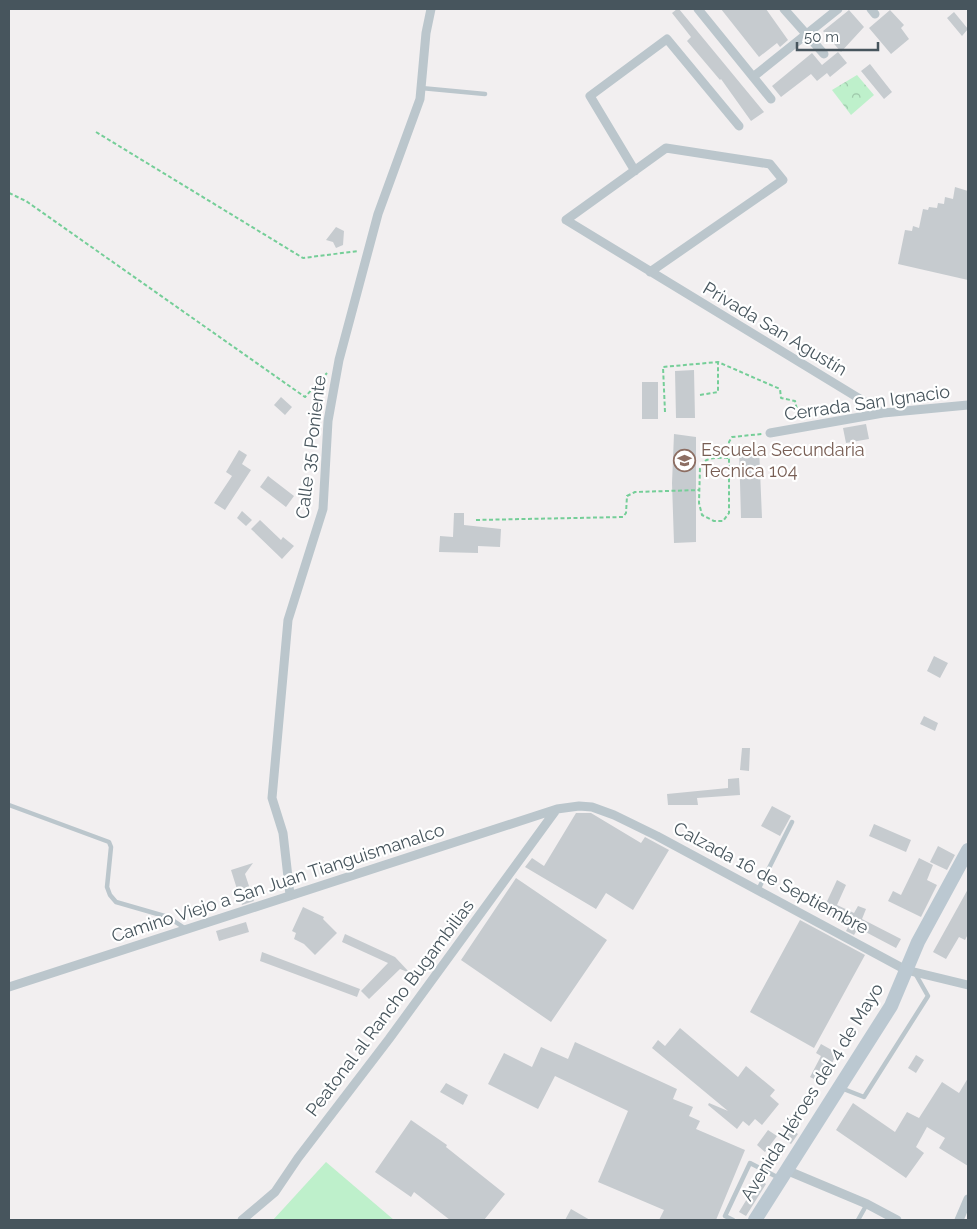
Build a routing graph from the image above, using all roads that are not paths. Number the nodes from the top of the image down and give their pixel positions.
1 (431, 9) edge
2 (698, 9) edge
3 (784, 9) edge
4 (838, 9) edge
5 (807, 35) junction
6 (824, 54) dead end
7 (753, 77) junction
8 (421, 88) junction
9 (485, 94) dead end
10 (771, 99) dead end
11 (739, 126) dead end
12 (635, 171) junction
13 (650, 272) junction
14 (968, 405) edge
15 (883, 413) junction
16 (770, 433) road end
17 (9, 805) edge
18 (557, 809) junction
19 (792, 822) dead end
20 (968, 850) edge
21 (758, 890) junction
22 (290, 895) junction
23 (186, 929) junction
24 (910, 972) junction
25 (968, 986) edge
26 (9, 987) edge
27 (840, 1087) junction
28 (783, 1175) junction
29 (968, 1199) edge
30 (867, 1204) junction
31 (242, 1220) edge
32 (733, 1220) edge
33 (755, 1220) edge
34 (858, 1220) edge
35 (897, 1220) edge
36 (959, 1220) edge

1 - 8 street, Calle 35 Poniente
2 - 7 street
3 - 5 street
4 - 5 street
5 - 6 street
5 - 7 street
7 - 10 street
8 - 9 lane
8 - 22 street, Calle 35 Poniente
11 - 12 street
12 - 13 street, Privada San Agustín
12 - 13 street, Privada San Agustín
13 - 15 street, Privada San Agustín
14 - 15 street, Cerrada San Ignacio
15 - 16 street, Cerrada San Ignacio
17 - 23 lane
18 - 21 street, Calzada 16 de Septiembre
18 - 22 street, Camino Viejo a San Juan Tianguismanalco
18 - 31 street, Peatonal al Rancho Bugambilias
19 - 21 lane
20 - 24 main road, Avenida Héroes del 4 de Mayo
21 - 24 street, Calzada 16 de Septiembre
22 - 23 street, Camino Viejo a San Juan Tianguismanalco
23 - 26 street, Camino Viejo a San Juan Tianguismanalco
24 - 25 street, Calzada 16 de Septiembre
24 - 27 main road, Avenida Héroes del 4 de Mayo
24 - 27 lane
27 - 28 main road, Avenida Héroes del 4 de Mayo
28 - 30 street
28 - 32 lane
28 - 33 main road, Avenida Héroes del 4 de Mayo
29 - 36 street
30 - 34 lane
30 - 35 street

